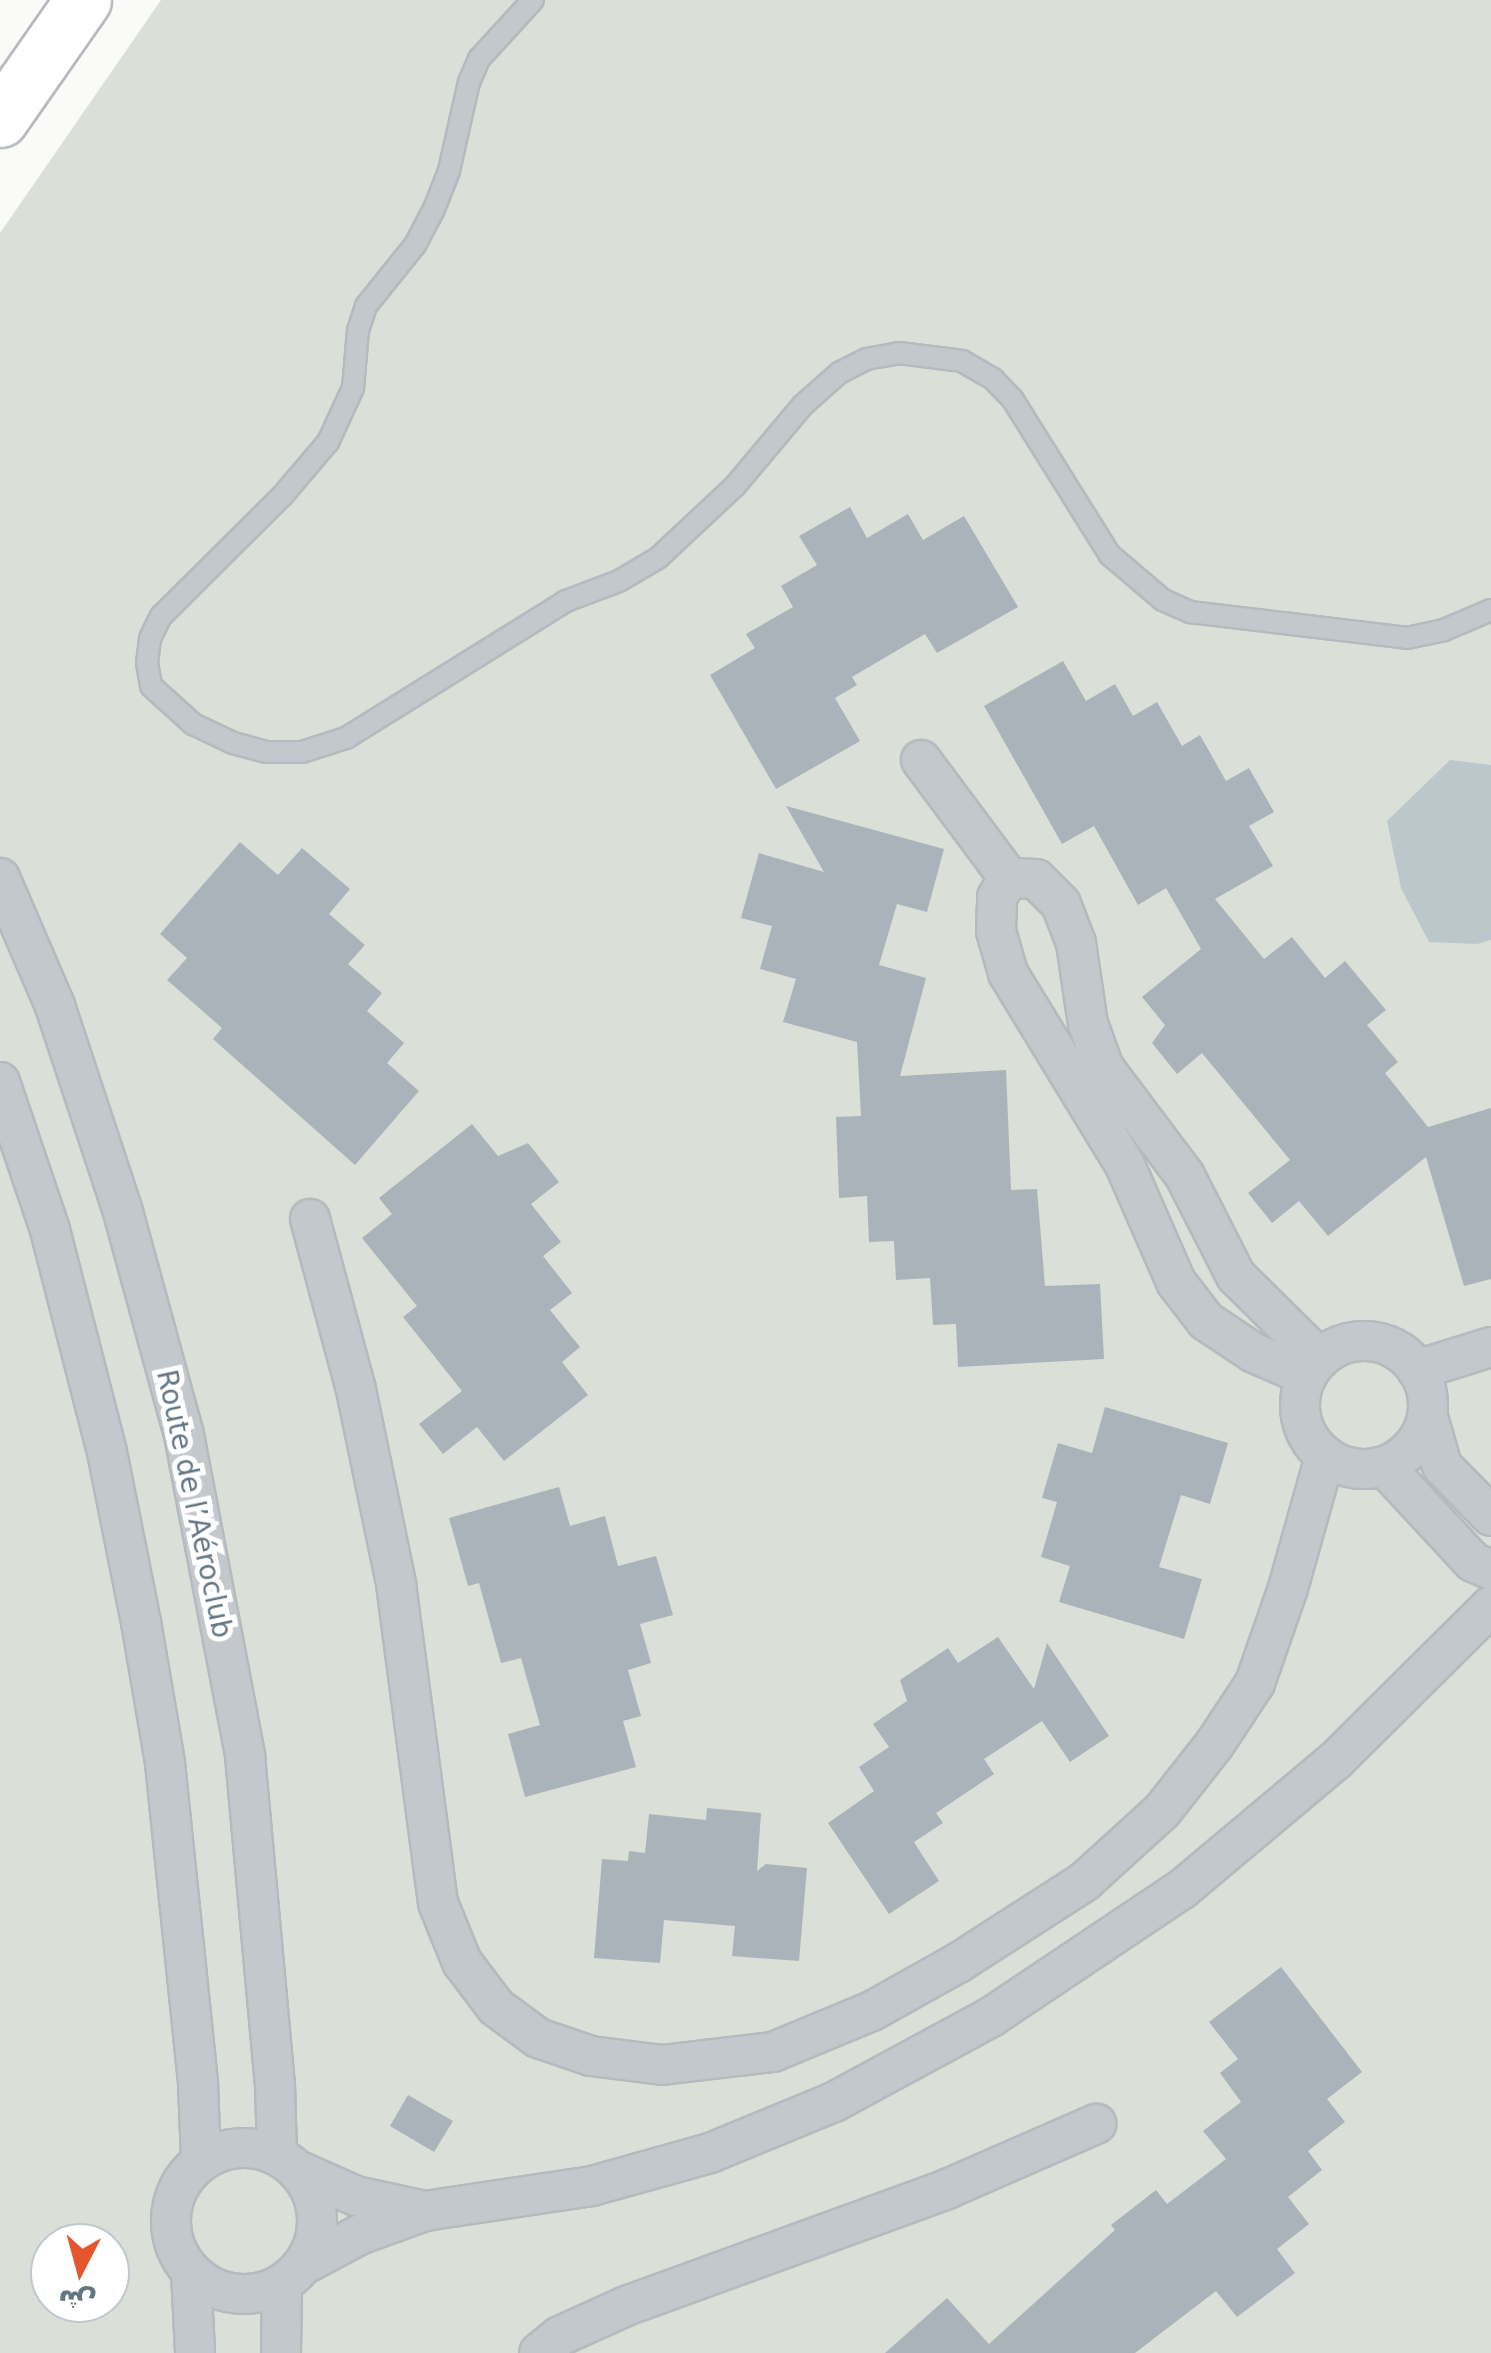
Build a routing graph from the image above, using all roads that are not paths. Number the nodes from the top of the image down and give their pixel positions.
1 (82, 0) edge
2 (533, 0) edge
3 (0, 119) edge
4 (1491, 610) edge
5 (921, 760) dead end
6 (0, 878) edge
7 (1009, 878) junction
8 (0, 1082) edge
9 (310, 1220) dead end
10 (1491, 1347) edge
11 (1314, 1367) junction
12 (1417, 1370) junction
13 (1428, 1416) junction
14 (1325, 1456) junction
15 (1384, 1466) junction
16 (1491, 1516) edge
17 (1491, 1570) edge
18 (1491, 1606) edge
19 (1096, 2124) dead end
20 (201, 2160) junction
21 (287, 2163) junction
22 (425, 2211) junction
23 (191, 2272) junction
24 (293, 2274) junction
25 (195, 2353) edge
26 (281, 2353) edge
27 (539, 2353) edge

1 - 3 main road
2 - 4 lane
5 - 7 street
6 - 21 street, Route de l’Aéroclub
7 - 11 street
7 - 11 street
8 - 20 street
9 - 14 street
10 - 12 street
11 - 12 street
11 - 14 street
12 - 13 street
13 - 15 street
13 - 16 street
14 - 15 street
15 - 17 street
18 - 22 street
19 - 27 street
20 - 21 street
20 - 23 street
21 - 22 street
21 - 24 street
22 - 24 street
23 - 24 street
23 - 25 street
24 - 26 street

